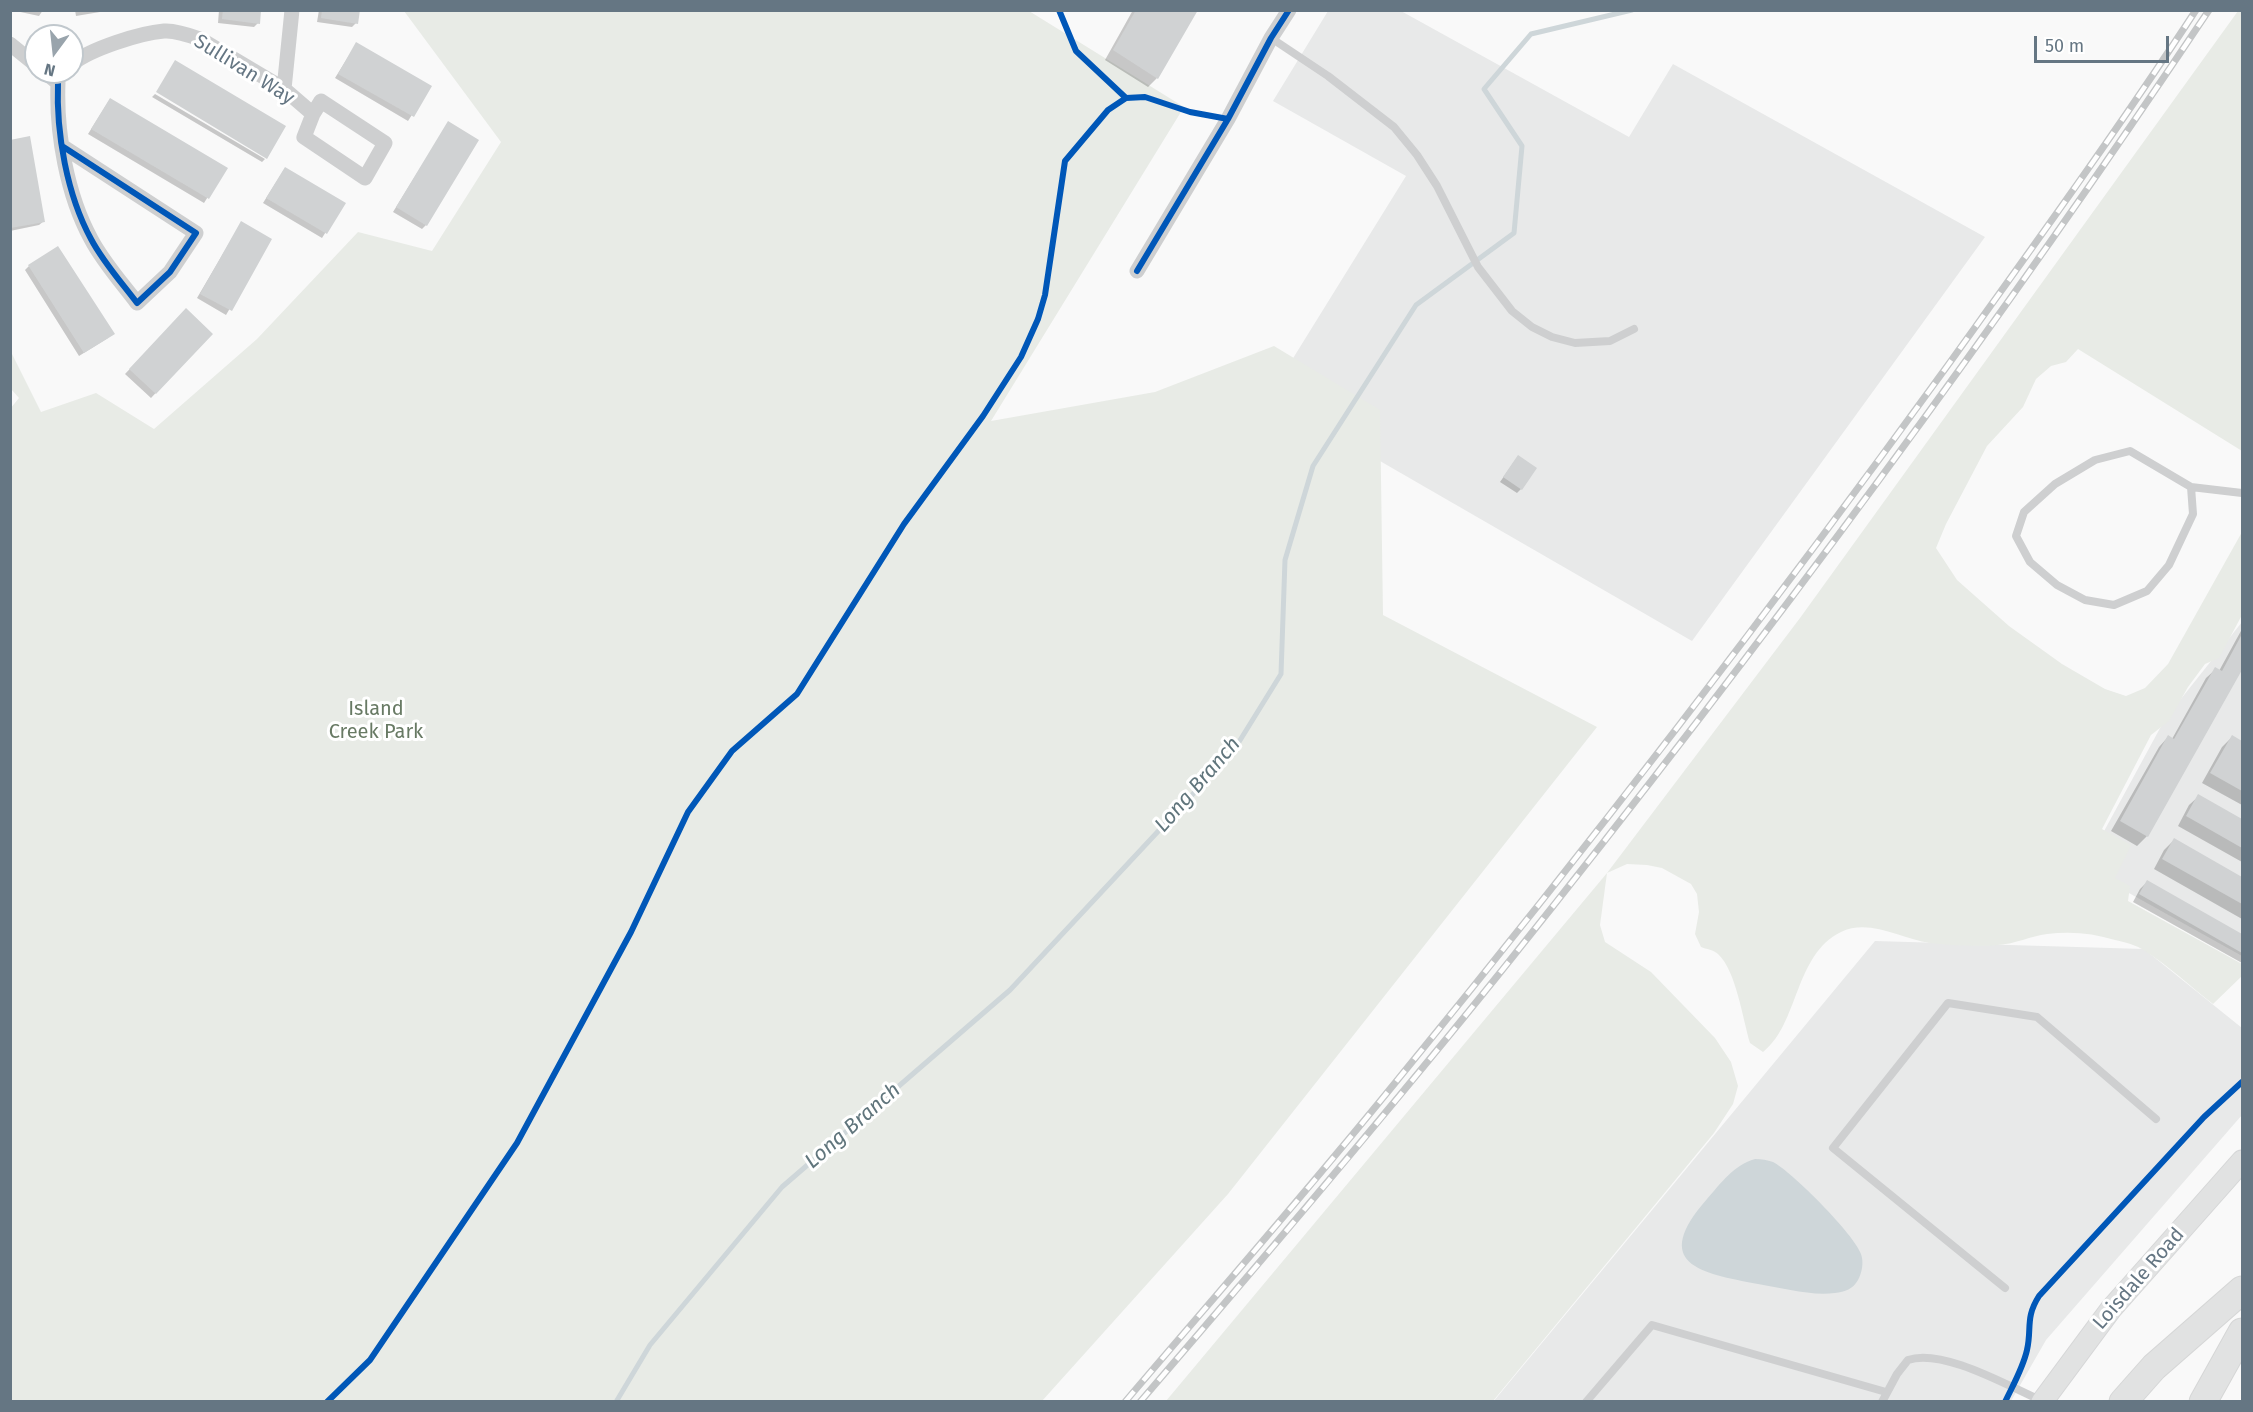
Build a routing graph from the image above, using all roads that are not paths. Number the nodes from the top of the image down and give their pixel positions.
1 (292, 10) edge
2 (1289, 10) edge
3 (1271, 38) junction
4 (10, 45) edge
5 (24, 56) edge
6 (84, 56) edge
7 (61, 84) edge
8 (284, 89) junction
9 (312, 114) junction
10 (62, 146) junction
11 (1137, 271) dead end
12 (1634, 329) dead end
13 (2191, 487) junction
14 (2242, 493) edge
15 (2156, 1119) dead end
16 (2242, 1161) edge
17 (2005, 1288) dead end
18 (2242, 1290) edge
19 (2242, 1332) edge
20 (1886, 1392) junction
21 (1586, 1401) edge
22 (1882, 1401) edge
23 (2042, 1401) edge
24 (2123, 1401) edge
25 (2203, 1401) edge

1 - 8 street
2 - 3 street
3 - 11 street
3 - 12 lane
4 - 5 street
6 - 8 street, Sullivan Way
7 - 10 street
8 - 9 street, Sullivan Way
9 - 9 street, Sullivan Way
10 - 10 street
13 - 13 lane
13 - 14 lane
15 - 17 lane
16 - 23 main road, Loisdale Road
18 - 24 highway
19 - 25 highway
20 - 21 lane
20 - 22 lane
20 - 23 lane

